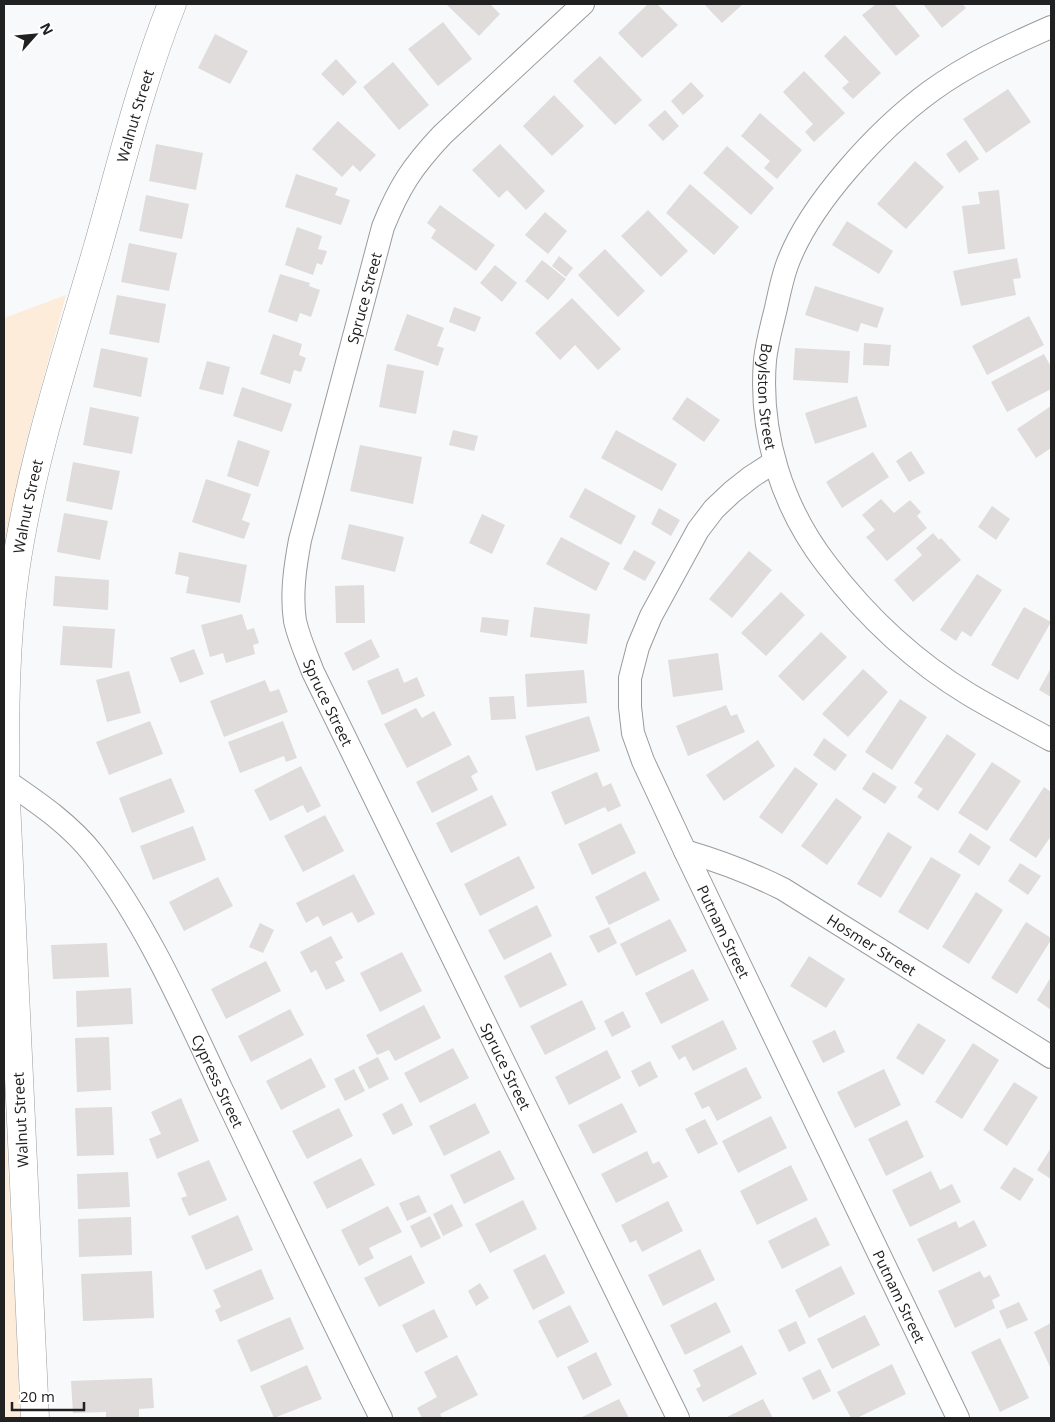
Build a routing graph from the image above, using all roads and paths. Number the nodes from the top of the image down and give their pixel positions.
1 (172, 4) edge
2 (583, 4) edge
3 (1051, 27) edge
4 (774, 462) junction
5 (1051, 740) edge
6 (5, 780) edge
7 (685, 851) junction
8 (1051, 1057) edge
9 (34, 1418) edge
10 (381, 1418) edge
11 (678, 1418) edge
12 (958, 1418) edge

1 - 6 street, Walnut Street
2 - 11 street, Spruce Street
3 - 4 street, Boylston Street
4 - 5 street, Boylston Street
4 - 7 street, Putnam Street
6 - 9 street, Walnut Street
6 - 10 street, Cypress Street
7 - 8 street, Hosmer Street
7 - 12 street, Putnam Street

